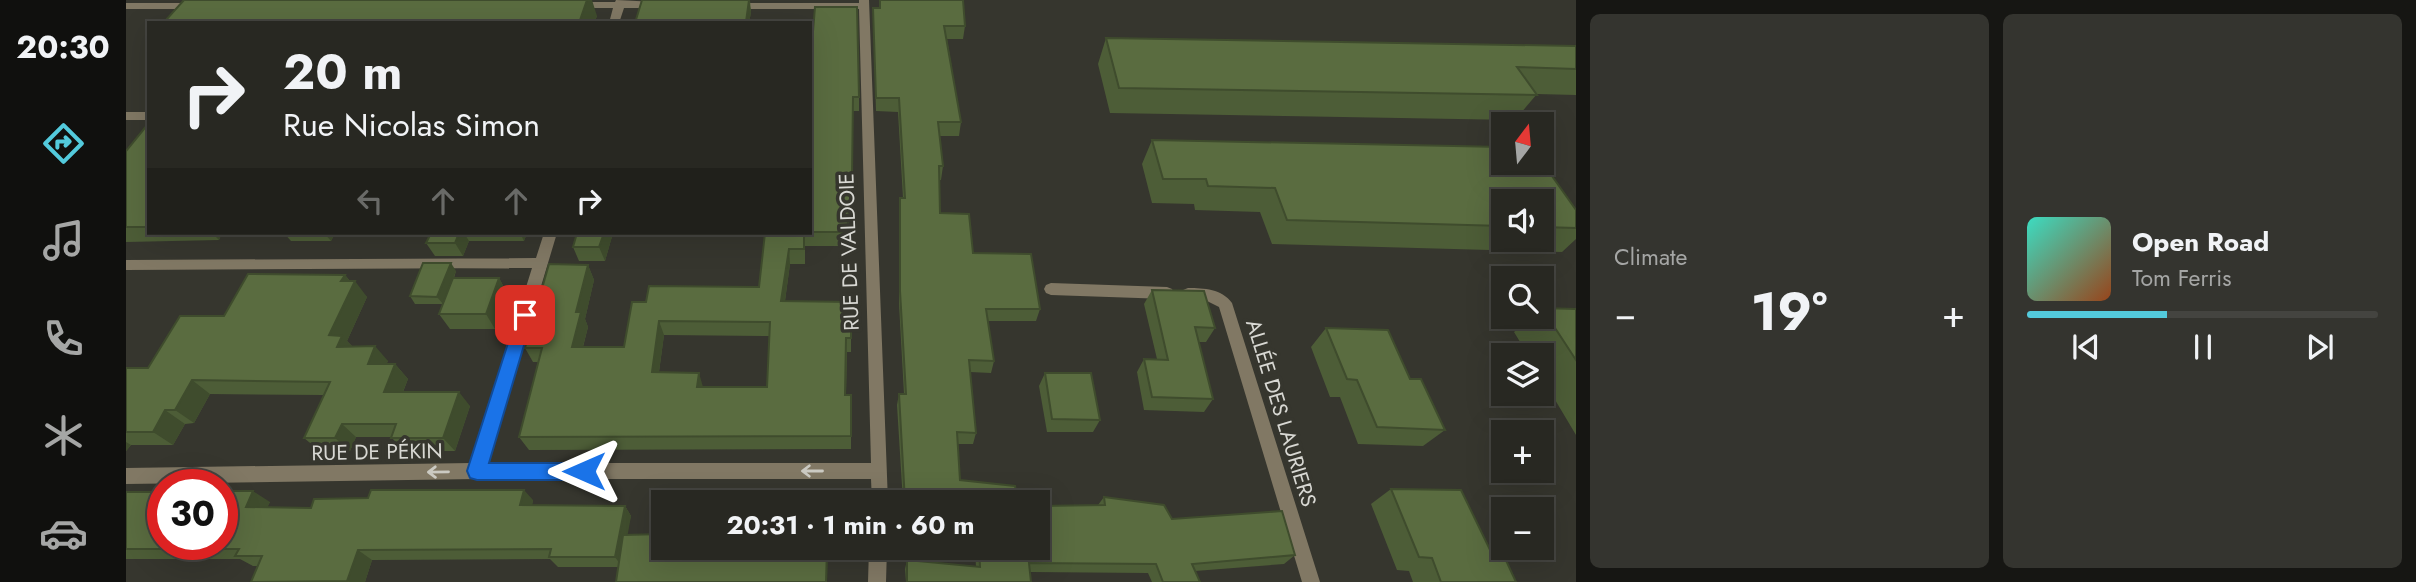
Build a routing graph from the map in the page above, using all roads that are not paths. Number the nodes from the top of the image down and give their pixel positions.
1 (620, 2) edge
2 (864, 3) edge
3 (564, 5) edge
4 (663, 5) edge
5 (716, 5) edge
6 (126, 6) edge
7 (211, 6) edge
8 (615, 21) edge
9 (126, 116) edge
10 (147, 116) edge
11 (549, 235) edge
12 (541, 263) junction
13 (126, 265) edge
14 (1051, 289) dead end
15 (477, 471) junction
16 (880, 471) junction
17 (126, 476) edge
18 (880, 490) edge
19 (878, 560) edge
20 (877, 582) edge
21 (1311, 582) edge

1 - 3 street
1 - 4 street
1 - 8 street
2 - 5 street
2 - 16 street, RUE DE VALDOIE
6 - 7 street
9 - 10 street
11 - 12 street
12 - 13 street
12 - 15 street
14 - 21 street, ALLÉE DES LAURIERS
16 -> 15 street, RUE DE PÉKIN
15 -> 17 street, RUE DE PÉKIN
16 - 18 street, RUE DE VALDOIE
19 - 20 street

